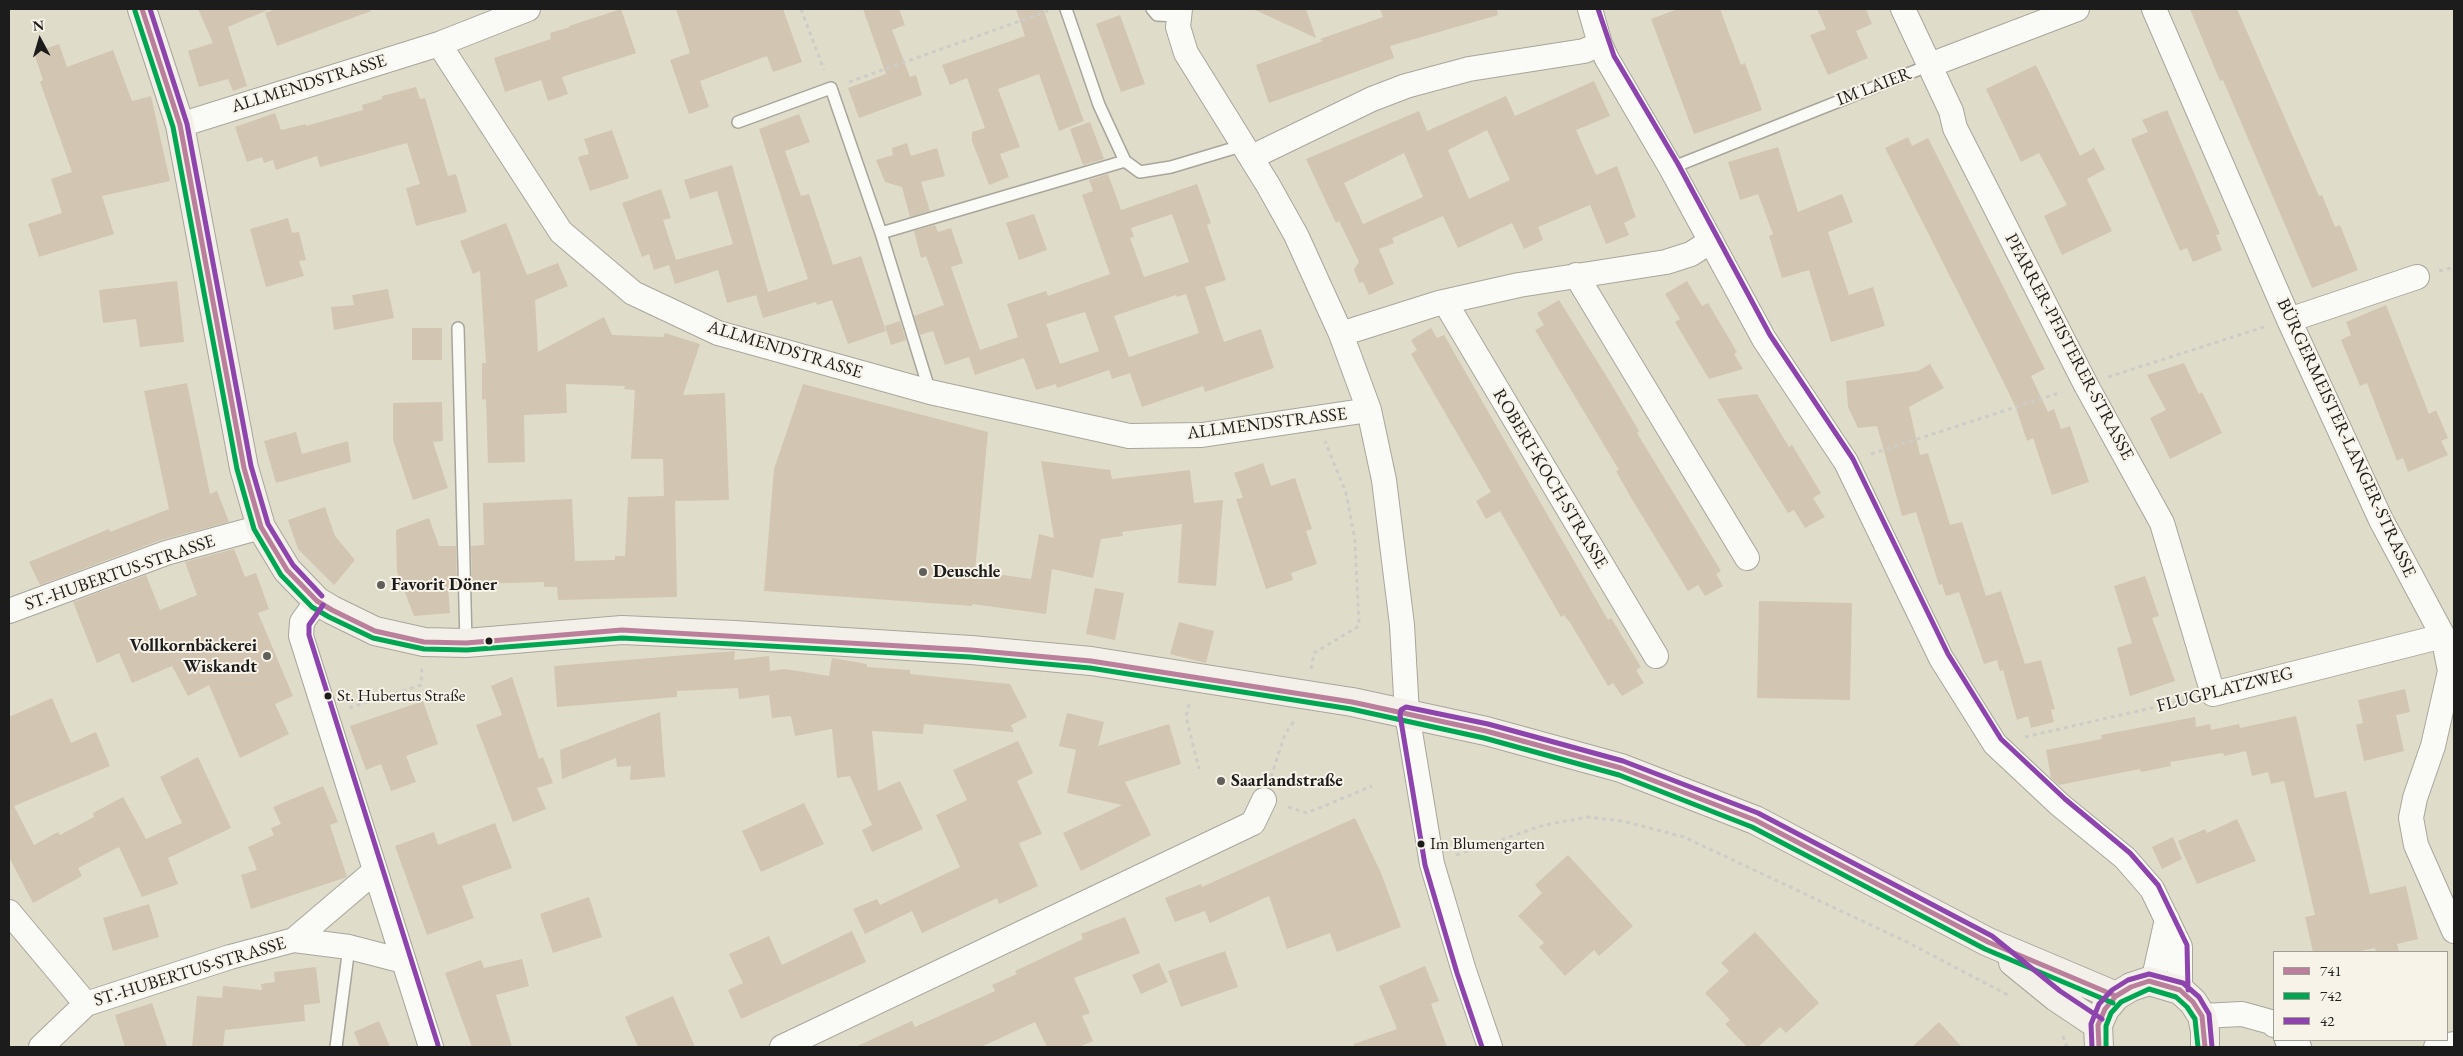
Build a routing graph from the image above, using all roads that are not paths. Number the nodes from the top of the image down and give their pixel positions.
1 (142, 9) edge
2 (528, 9) edge
3 (1066, 9) edge
4 (1152, 9) edge
5 (1590, 9) edge
6 (1903, 9) edge
7 (2078, 9) edge
8 (2154, 9) edge
9 (1179, 12) edge
10 (439, 44) junction
11 (1600, 44) junction
12 (1930, 65) junction
13 (738, 122) dead end
14 (180, 125) junction
15 (1247, 150) junction
16 (1125, 161) junction
17 (1672, 168) junction
18 (881, 233) junction
19 (1711, 241) junction
20 (1576, 275) junction
21 (2417, 277) dead end
22 (1445, 302) junction
23 (2289, 320) junction
24 (458, 328) dead end
25 (1341, 334) junction
26 (930, 392) junction
27 (1369, 410) junction
28 (261, 526) junction
29 (1746, 558) dead end
30 (317, 601) junction
31 (9, 612) edge
32 (2449, 635) edge
33 (466, 643) junction
34 (1656, 656) dead end
35 (2213, 694) joint
36 (1407, 714) junction
37 (1264, 800) road end
38 (375, 871) junction
39 (9, 912) edge
40 (2167, 919) junction
41 (2454, 931) edge
42 (294, 940) junction
43 (1988, 942) junction
44 (349, 948) junction
45 (402, 961) junction
46 (2148, 981) junction
47 (2180, 990) junction
48 (2116, 996) junction
49 (86, 1004) junction
50 (2202, 1016) junction
51 (2273, 1024) edge
52 (2098, 1036) edge
53 (2288, 1041) edge
54 (2454, 1044) edge
55 (790, 1045) edge
56 (41, 1047) edge
57 (336, 1047) edge
58 (431, 1047) edge
59 (1490, 1047) edge
60 (2204, 1047) edge
61 (2299, 1047) edge
62 (2436, 1047) edge

1 - 14 main road
2 - 10 street, ALLMENDSTRASSE
3 - 16 lane
4 - 9 lane
5 - 11 street
6 - 12 street, PFARRER-PFISTERER-STRASSE
7 - 12 street, IM LAIER
8 - 23 street, BÜRGERMEISTER-LANGER-STRASSE
9 - 15 street
10 - 14 street, ALLMENDSTRASSE
10 - 26 street, ALLMENDSTRASSE
11 - 15 street
11 - 17 street
12 - 17 lane, IM LAIER
12 - 35 street, PFARRER-PFISTERER-STRASSE
13 - 18 lane
14 - 28 main road
15 - 16 lane
15 - 25 street
16 - 18 lane
17 - 19 street
18 - 26 lane
19 - 20 street
19 - 40 street
20 - 22 street
20 - 29 street
21 - 23 street
22 - 25 street
22 - 34 street, ROBERT-KOCH-STRASSE
23 - 32 street, BÜRGERMEISTER-LANGER-STRASSE
24 - 33 lane
25 - 27 street
26 - 27 street, ALLMENDSTRASSE
27 - 36 street
28 - 30 main road
28 - 31 street, ST.-HUBERTUS-STRASSE
30 - 33 main road
30 - 38 street
32 - 35 street, FLUGPLATZWEG
32 - 41 street, BÜRGERMEISTER-LANGER-STRASSE
33 - 36 main road
36 - 43 main road
36 - 59 street
37 - 55 street
38 - 42 street, ST.-HUBERTUS-STRASSE
38 - 45 street
39 - 49 street, ST.-HUBERTUS-STRASSE
40 - 46 street
40 - 47 street
42 - 44 street, ST.-HUBERTUS-STRASSE
42 - 49 street, ST.-HUBERTUS-STRASSE
43 - 48 main road
43 - 52 main road
44 - 45 street, ST.-HUBERTUS-STRASSE
44 - 57 lane
45 - 58 street
46 - 47 main road
46 - 48 main road
47 - 50 main road
48 - 52 main road
49 - 56 street
50 - 51 street
50 - 60 main road
53 - 61 street
54 - 62 street

